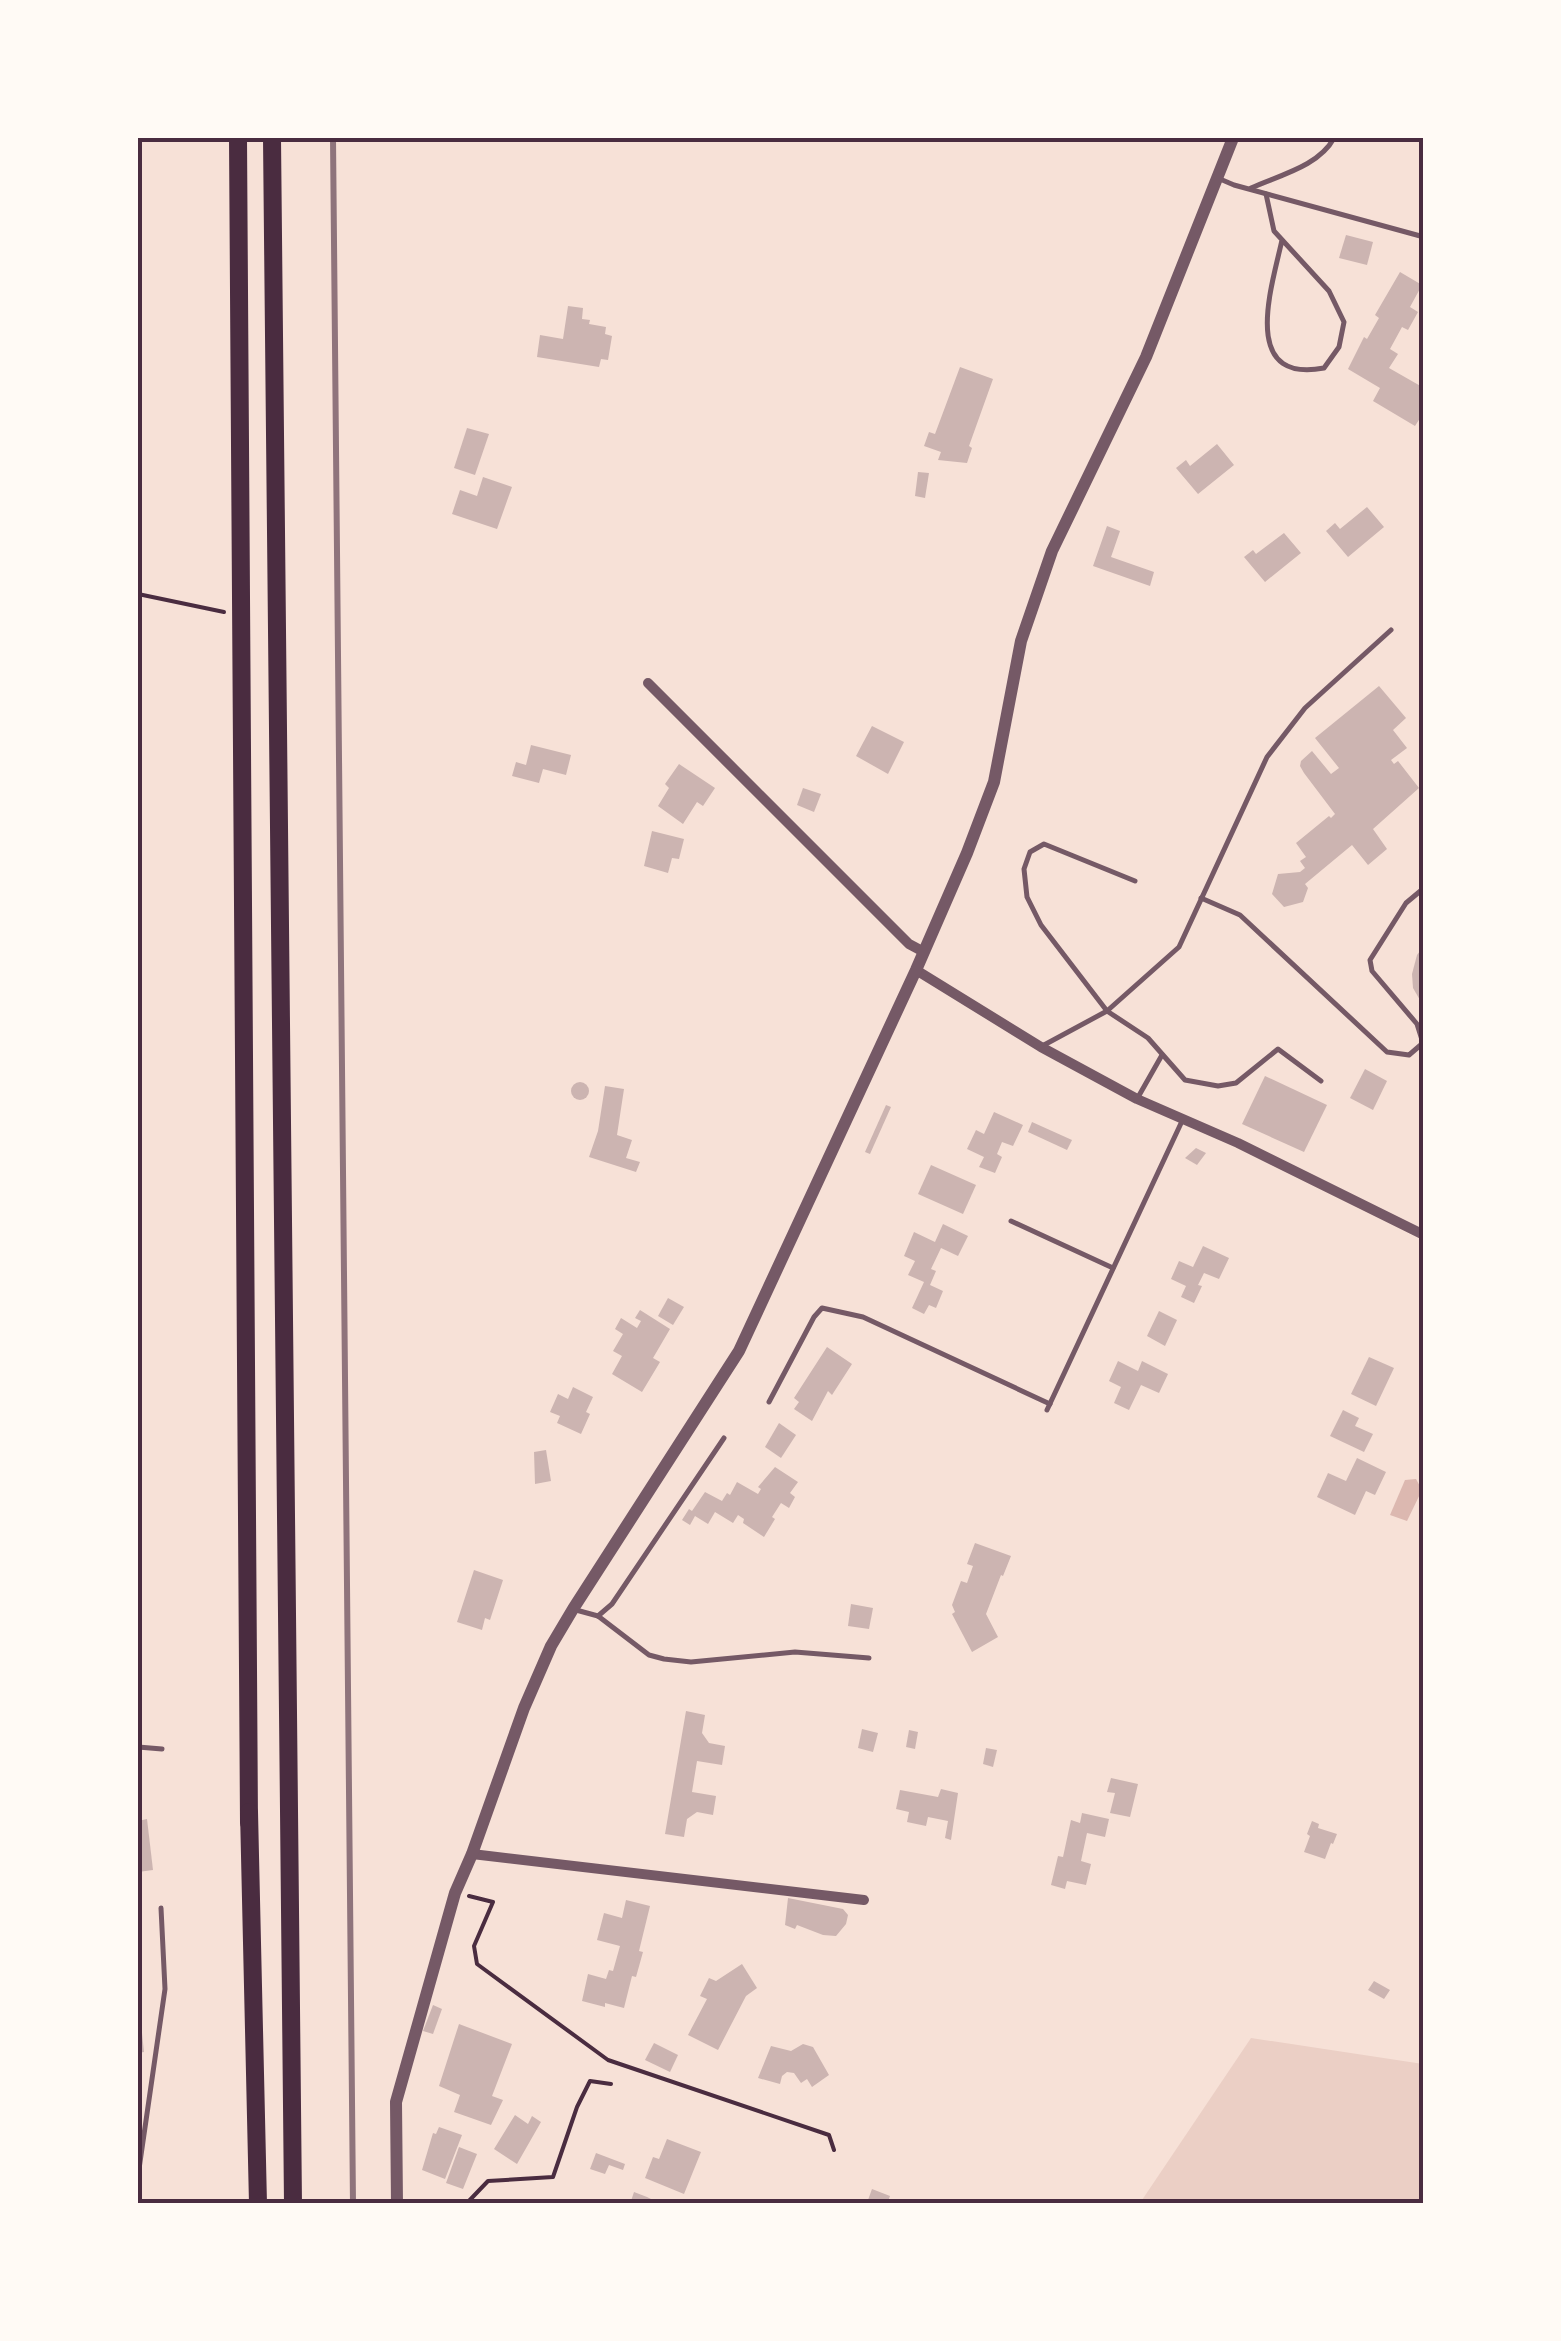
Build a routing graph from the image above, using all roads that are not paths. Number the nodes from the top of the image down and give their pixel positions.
1 (238, 138) edge
2 (272, 138) edge
3 (1233, 138) edge
4 (1334, 138) edge
5 (1216, 178) junction
6 (1248, 189) junction
7 (1266, 194) junction
8 (1424, 237) edge
9 (1282, 240) junction
10 (1391, 630) dead end
11 (648, 683) dead end
12 (1135, 881) dead end
13 (1424, 888) edge
14 (1201, 898) junction
15 (924, 952) junction
16 (916, 970) junction
17 (1107, 1012) junction
18 (1041, 1047) junction
19 (1162, 1054) junction
20 (1321, 1081) dead end
21 (1137, 1100) junction
22 (1183, 1119) junction
23 (1011, 1221) dead end
24 (1424, 1235) edge
25 (1113, 1268) junction
26 (769, 1402) dead end
27 (724, 1438) dead end
28 (573, 1609) junction
29 (598, 1616) junction
30 (869, 1658) dead end
31 (138, 1746) edge
32 (162, 1749) dead end
33 (250, 1812) junction
34 (472, 1854) junction
35 (864, 1900) dead end
36 (162, 1908) dead end
37 (138, 2176) edge
38 (249, 2204) edge
39 (258, 2204) edge
40 (293, 2204) edge
41 (397, 2204) edge

1 - 33 highway
2 - 40 highway
3 - 5 street
4 - 6 lane
5 - 6 lane
5 - 15 street
6 - 7 lane
7 - 8 lane
7 - 9 lane
9 - 9 lane
10 - 14 lane
11 - 15 street
12 - 17 lane
13 - 14 lane
14 - 17 lane
15 - 16 street
16 - 18 street
16 - 28 street
17 - 18 lane
17 - 19 lane
18 - 21 street
19 - 20 lane
19 - 21 lane
21 - 22 street
22 - 24 street
22 - 25 lane
23 - 25 lane
25 - 26 lane
27 - 29 lane
28 - 29 lane
28 - 34 street
29 - 30 lane
31 - 32 lane
33 - 38 highway
33 - 39 highway
34 - 35 street
34 - 41 street
36 - 37 lane

